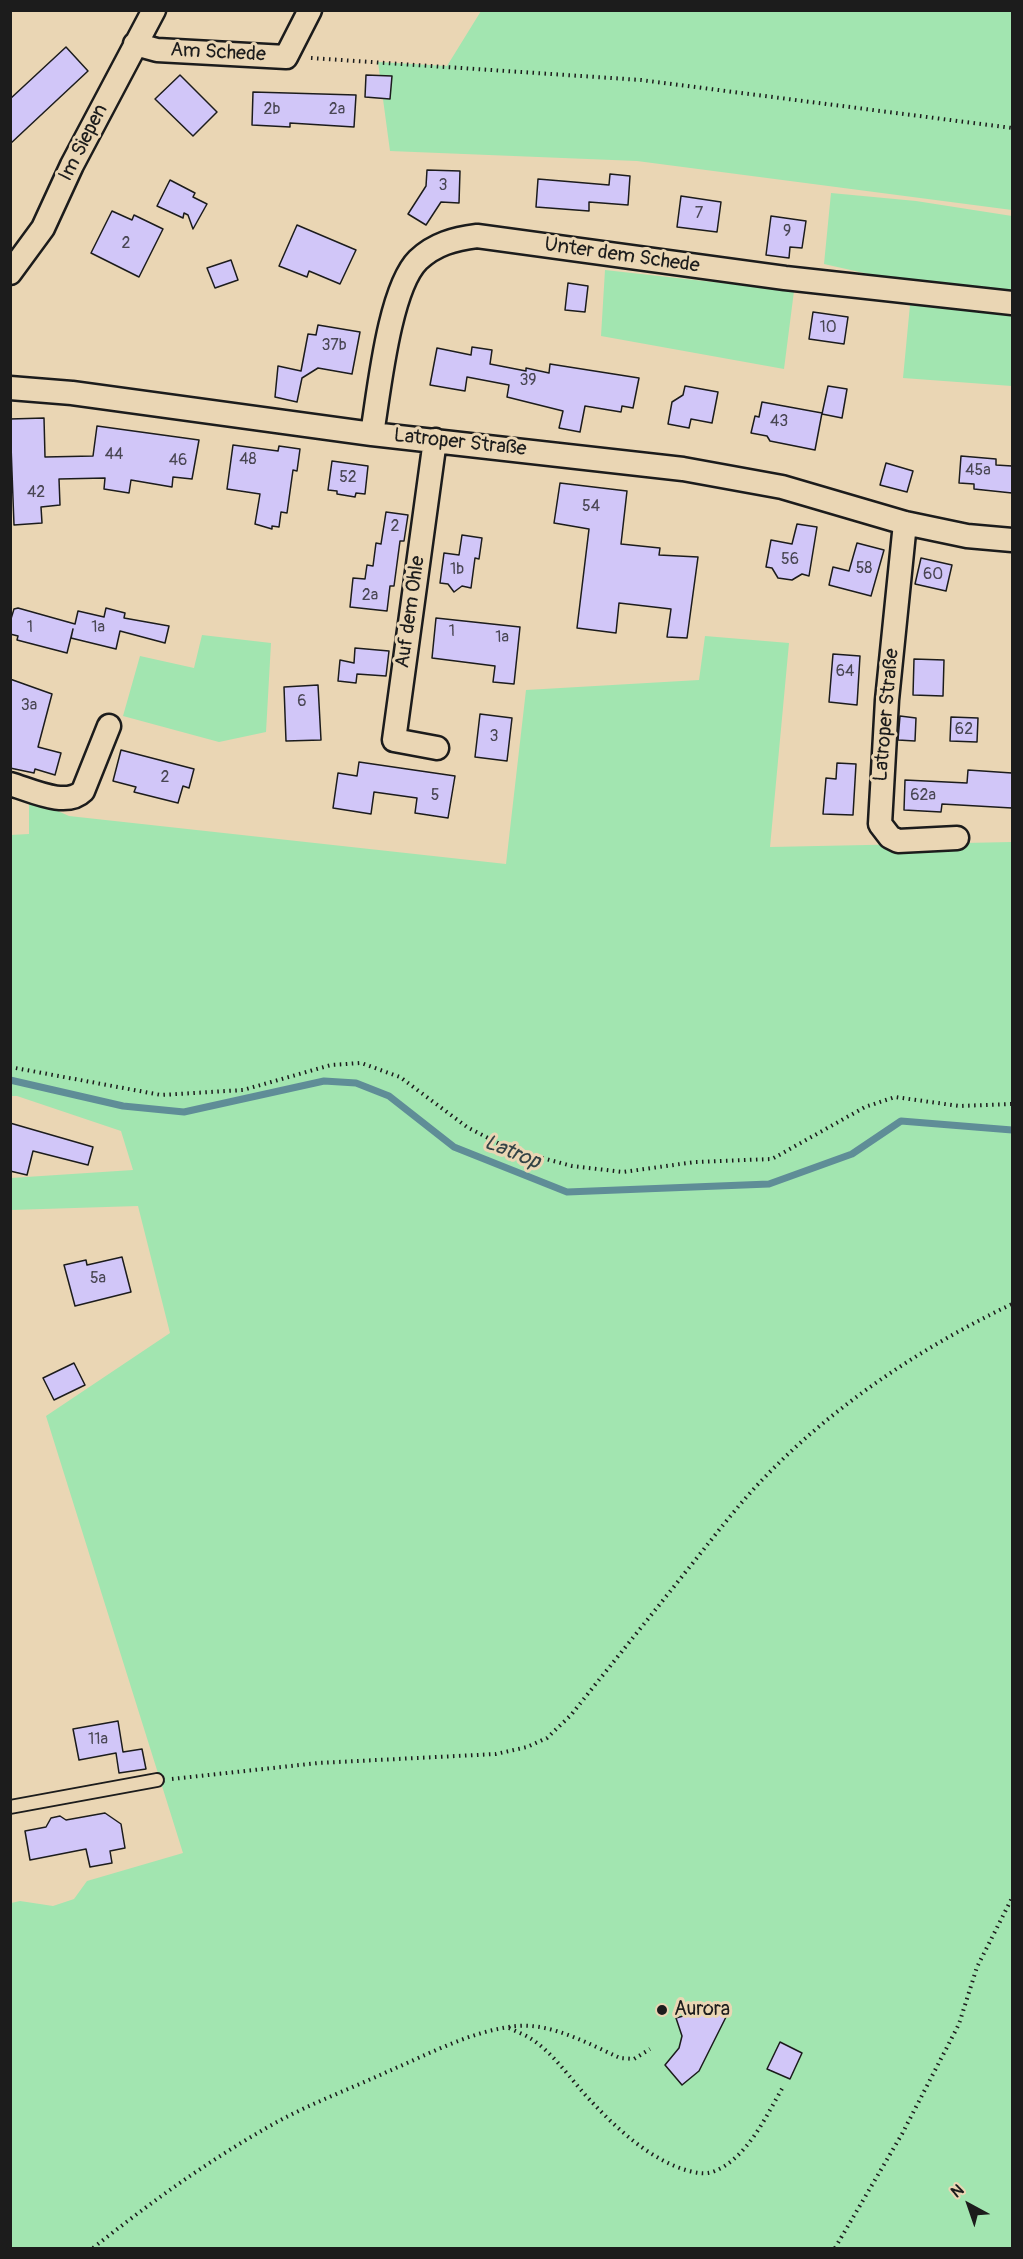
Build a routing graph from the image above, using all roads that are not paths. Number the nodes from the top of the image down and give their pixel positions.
1 (154, 10) edge
2 (310, 10) edge
3 (135, 44) junction
4 (10, 273) edge
5 (1012, 303) edge
6 (10, 388) edge
7 (372, 434) junction
8 (435, 440) junction
9 (905, 523) junction
10 (1012, 540) edge
11 (109, 726) dead end
12 (437, 748) dead end
13 (10, 784) edge
14 (957, 838) dead end
15 (157, 1780) road end
16 (10, 1808) edge

1 - 3 street, Im Siepen
2 - 3 street, Am Schede
3 - 4 street, Im Siepen
5 - 7 street, Unter dem Schede
6 - 7 street, Latroper Straße
7 - 8 street, Latroper Straße
8 - 9 street, Latroper Straße
8 - 12 street, Auf dem Ohle
9 - 10 street, Latroper Straße
9 - 14 street, Latroper Straße
11 - 13 street
15 - 16 lane

